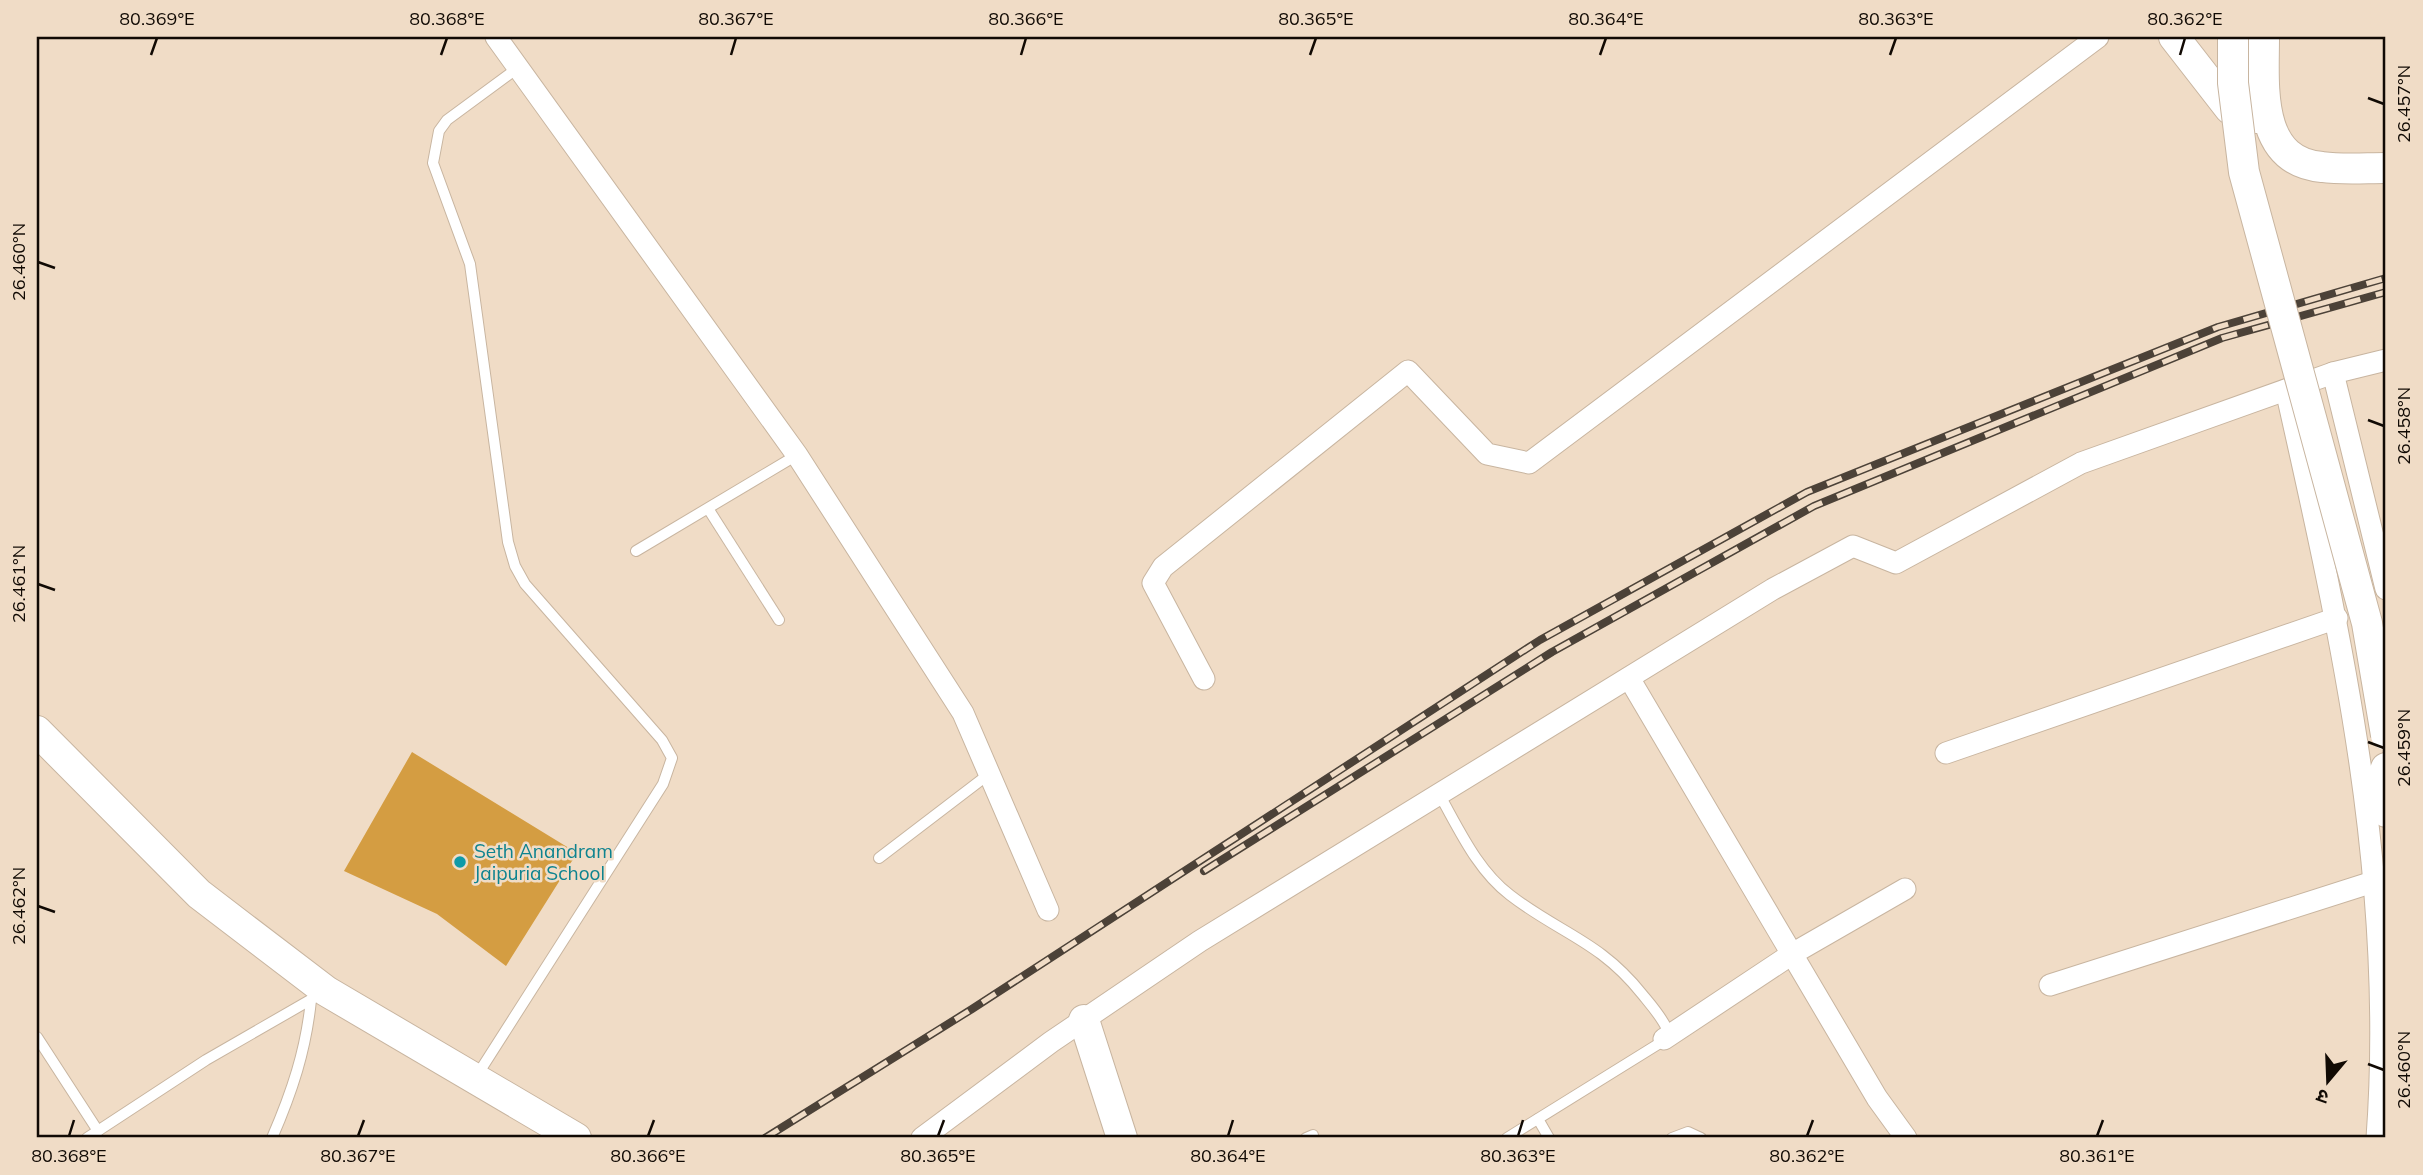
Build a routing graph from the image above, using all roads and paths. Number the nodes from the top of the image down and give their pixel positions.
1 (496, 37) edge
2 (2098, 37) edge
3 (2174, 37) edge
4 (2233, 37) edge
5 (2264, 37) edge
6 (519, 67) junction
7 (2267, 119) junction
8 (2386, 169) edge
9 (2386, 360) edge
10 (2333, 373) junction
11 (2286, 390) junction
12 (797, 455) junction
13 (709, 510) junction
14 (636, 551) dead end
15 (2386, 589) edge
16 (2337, 618) junction
17 (779, 620) dead end
18 (1629, 678) junction
19 (1204, 679) dead end
20 (37, 731) edge
21 (2386, 735) edge
22 (1946, 754) dead end
23 (2386, 768) edge
24 (989, 775) junction
25 (1439, 794) junction
26 (2386, 812) edge
27 (879, 858) dead end
28 (2376, 881) junction
29 (1906, 889) dead end
30 (1048, 910) dead end
31 (1792, 954) junction
32 (2050, 985) dead end
33 (318, 995) junction
34 (1084, 1020) junction
35 (37, 1037) edge
36 (1664, 1039) junction
37 (476, 1077) junction
38 (1538, 1119) junction
39 (98, 1130) junction
40 (87, 1138) edge
41 (272, 1138) edge
42 (576, 1138) edge
43 (922, 1138) edge
44 (1122, 1138) edge
45 (1507, 1138) edge
46 (1549, 1138) edge
47 (1672, 1138) edge
48 (1701, 1138) edge
49 (1906, 1138) edge
50 (2377, 1138) edge

1 - 6 street
2 - 19 street
3 - 7 street
4 - 21 street, bridge
5 - 7 street
6 - 12 street
6 - 37 lane
7 - 8 street
9 - 10 street
10 - 11 street
10 - 15 street
11 - 16 street
11 - 18 street
12 - 13 lane
12 - 24 street
13 - 14 lane
13 - 17 lane
16 - 22 street
16 - 28 street
18 - 25 street
18 - 31 street
20 - 33 street
23 - 26 street
24 - 27 lane
24 - 30 street
25 - 34 street
25 - 36 lane
28 - 32 street
28 - 50 street
29 - 31 street
31 - 36 street
31 - 49 street
33 - 37 street
33 - 39 lane
33 - 41 lane
34 - 43 street
34 - 44 street
35 - 39 lane
36 - 38 lane
37 - 42 street
38 - 45 lane
38 - 46 lane
39 - 40 lane
47 - 48 lane

